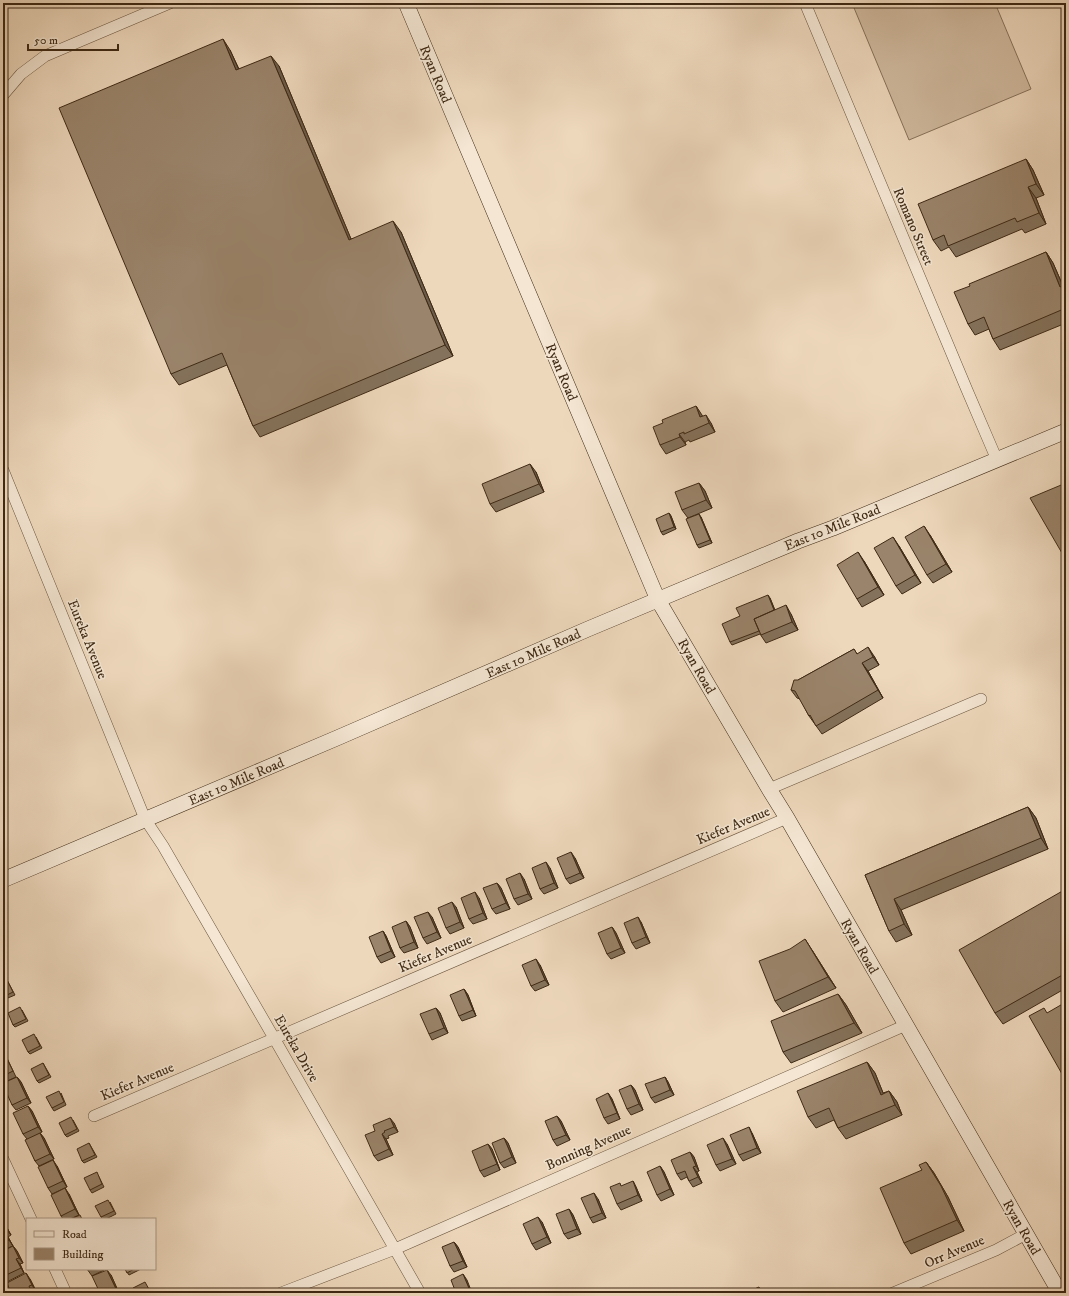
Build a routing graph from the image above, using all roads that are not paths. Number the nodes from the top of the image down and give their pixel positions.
1 (170, 3) edge
2 (406, 3) edge
3 (805, 3) edge
4 (3, 95) edge
5 (1066, 431) edge
6 (997, 460) junction
7 (3, 470) edge
8 (658, 600) junction
9 (981, 700) dead end
10 (769, 789) junction
11 (788, 818) junction
12 (146, 819) junction
13 (3, 880) edge
14 (906, 1025) junction
15 (274, 1038) junction
16 (94, 1116) dead end
17 (3, 1160) edge
18 (31, 1218) edge
19 (1026, 1234) junction
20 (395, 1248) junction
21 (55, 1270) edge
22 (66, 1293) edge
23 (281, 1293) edge
24 (420, 1293) edge
25 (893, 1293) edge
26 (1060, 1293) edge

1 - 4 street
2 - 8 main road, Ryan Road
3 - 6 street, Romano Street
5 - 6 main road, East 10 Mile Road
6 - 8 main road, East 10 Mile Road
7 - 12 street, Eureka Avenue
8 - 10 main road, Ryan Road
8 - 12 main road, East 10 Mile Road
9 - 10 street, Kiefer Avenue
10 - 11 main road, Ryan Road
11 - 14 main road, Ryan Road
11 - 15 street, Kiefer Avenue
12 - 13 main road, East 10 Mile Road
12 - 15 street, Eureka Drive
14 - 19 main road, Ryan Road
14 - 20 street, Bonning Avenue
15 - 16 street, Kiefer Avenue
15 - 20 street, Eureka Drive
17 - 18 street
19 - 25 street, Orr Avenue
19 - 26 main road, Ryan Road
20 - 23 street, Bonning Avenue
20 - 24 street, Eureka Drive
21 - 22 street

